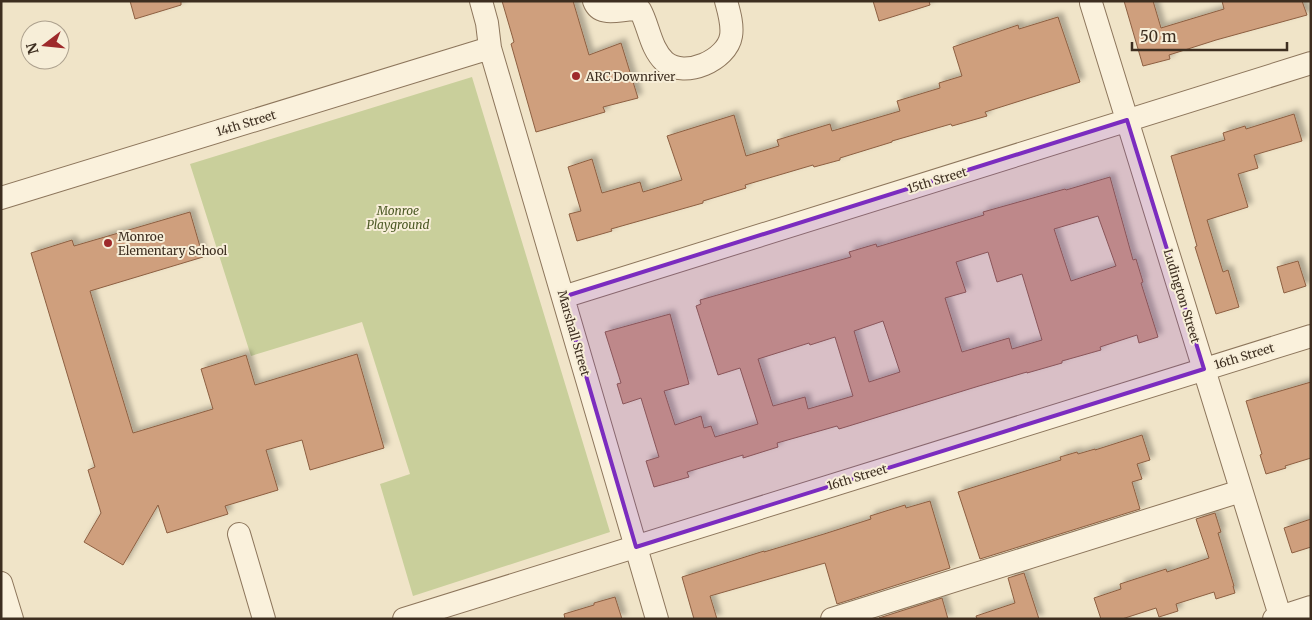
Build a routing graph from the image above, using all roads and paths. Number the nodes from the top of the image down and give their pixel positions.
1 (481, 1) edge
2 (594, 1) edge
3 (726, 1) edge
4 (1091, 3) dead end
5 (490, 48) junction
6 (1311, 63) edge
7 (1127, 120) junction
8 (1, 198) edge
9 (563, 297) junction
10 (1311, 336) edge
11 (1204, 369) junction
12 (1242, 491) junction
13 (239, 534) dead end
14 (636, 546) junction
15 (1, 583) edge
16 (1311, 607) edge
17 (1279, 618) edge
18 (12, 619) edge
19 (264, 619) edge
20 (404, 619) edge
21 (657, 619) edge
22 (832, 619) edge

1 - 5 street, Marshall Street
2 - 3 street
4 - 7 street, Ludington Street
5 - 8 street, 14th Street
5 - 9 street, Marshall Street
6 - 7 street, 15th Street
7 - 9 street, 15th Street
7 - 11 street, Ludington Street
9 - 14 street, Marshall Street
10 - 11 street, 16th Street
11 - 12 street, Ludington Street
11 - 14 street, 16th Street
12 - 17 street, Ludington Street
12 - 22 street
13 - 19 street
14 - 20 street, 16th Street
14 - 21 street, Marshall Street
15 - 18 street
16 - 17 street

